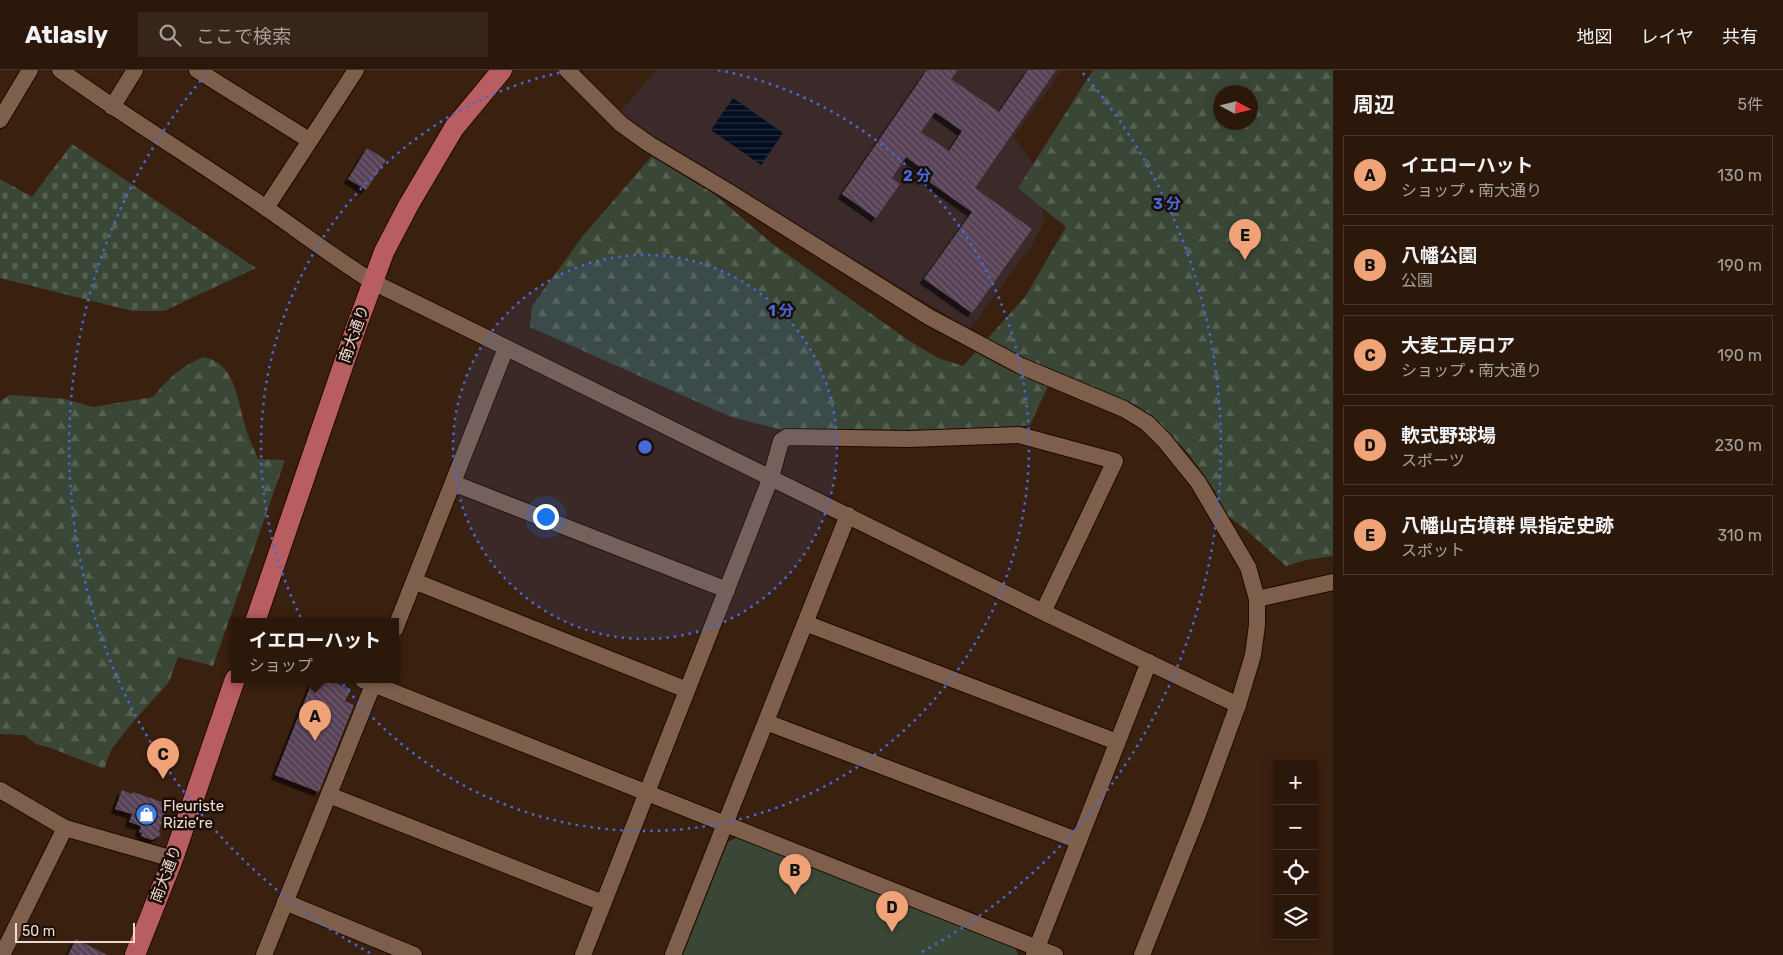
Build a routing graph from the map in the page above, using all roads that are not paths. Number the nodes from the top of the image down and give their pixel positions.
1 (30, 70) edge
2 (60, 70) edge
3 (135, 70) edge
4 (197, 70) edge
5 (356, 70) edge
6 (567, 70) edge
7 (498, 71) edge
8 (112, 107) junction
9 (0, 120) edge
10 (309, 140) junction
11 (266, 208) junction
12 (373, 282) junction
13 (506, 348) junction
14 (771, 477) junction
15 (453, 482) junction
16 (848, 515) junction
17 (414, 582) junction
18 (1333, 582) edge
19 (726, 590) junction
20 (1257, 599) junction
21 (1043, 612) junction
22 (255, 618) edge
23 (399, 619) edge
24 (805, 622) junction
25 (1149, 662) junction
26 (234, 683) edge
27 (370, 683) edge
28 (376, 683) edge
29 (687, 690) junction
30 (1238, 705) junction
31 (766, 722) junction
32 (1118, 742) junction
33 (0, 790) edge
34 (647, 792) junction
35 (329, 795) junction
36 (725, 824) junction
37 (65, 828) junction
38 (1079, 841) junction
39 (173, 859) junction
40 (285, 902) junction
41 (603, 903) junction
42 (1035, 951) edge
43 (1144, 954) edge
44 (2, 955) edge
45 (135, 955) edge
46 (264, 955) edge
47 (414, 955) edge
48 (583, 955) edge
49 (673, 955) edge
50 (1055, 955) edge

1 - 9 street
2 - 8 street
3 - 8 street
4 - 10 street
5 - 10 street
6 - 20 street
7 - 12 main road, 南大通り
8 - 11 street
10 - 11 street
11 - 12 street
12 - 13 street
12 - 22 main road, 南大通り
13 - 14 street
13 - 15 street
14 - 16 street
14 - 19 street
14 - 21 street
15 - 17 street
15 - 19 street
16 - 21 street
16 - 24 street
17 - 23 street
17 - 29 street
18 - 20 street
19 - 29 street
20 - 30 street
21 - 25 street
24 - 31 street
24 - 32 street
25 - 30 street
25 - 32 street
26 - 39 main road, 南大通り
27 - 35 street
28 - 34 street
29 - 34 street
30 - 43 street
31 - 36 street
31 - 38 street
32 - 38 street
33 - 37 street
34 - 36 street
34 - 41 street
35 - 40 street
35 - 41 street
36 - 42 street
36 - 49 street
37 - 39 street
37 - 44 street
38 - 42 street
39 - 45 main road, 南大通り
40 - 46 street
40 - 47 street
41 - 48 street
42 - 50 street

